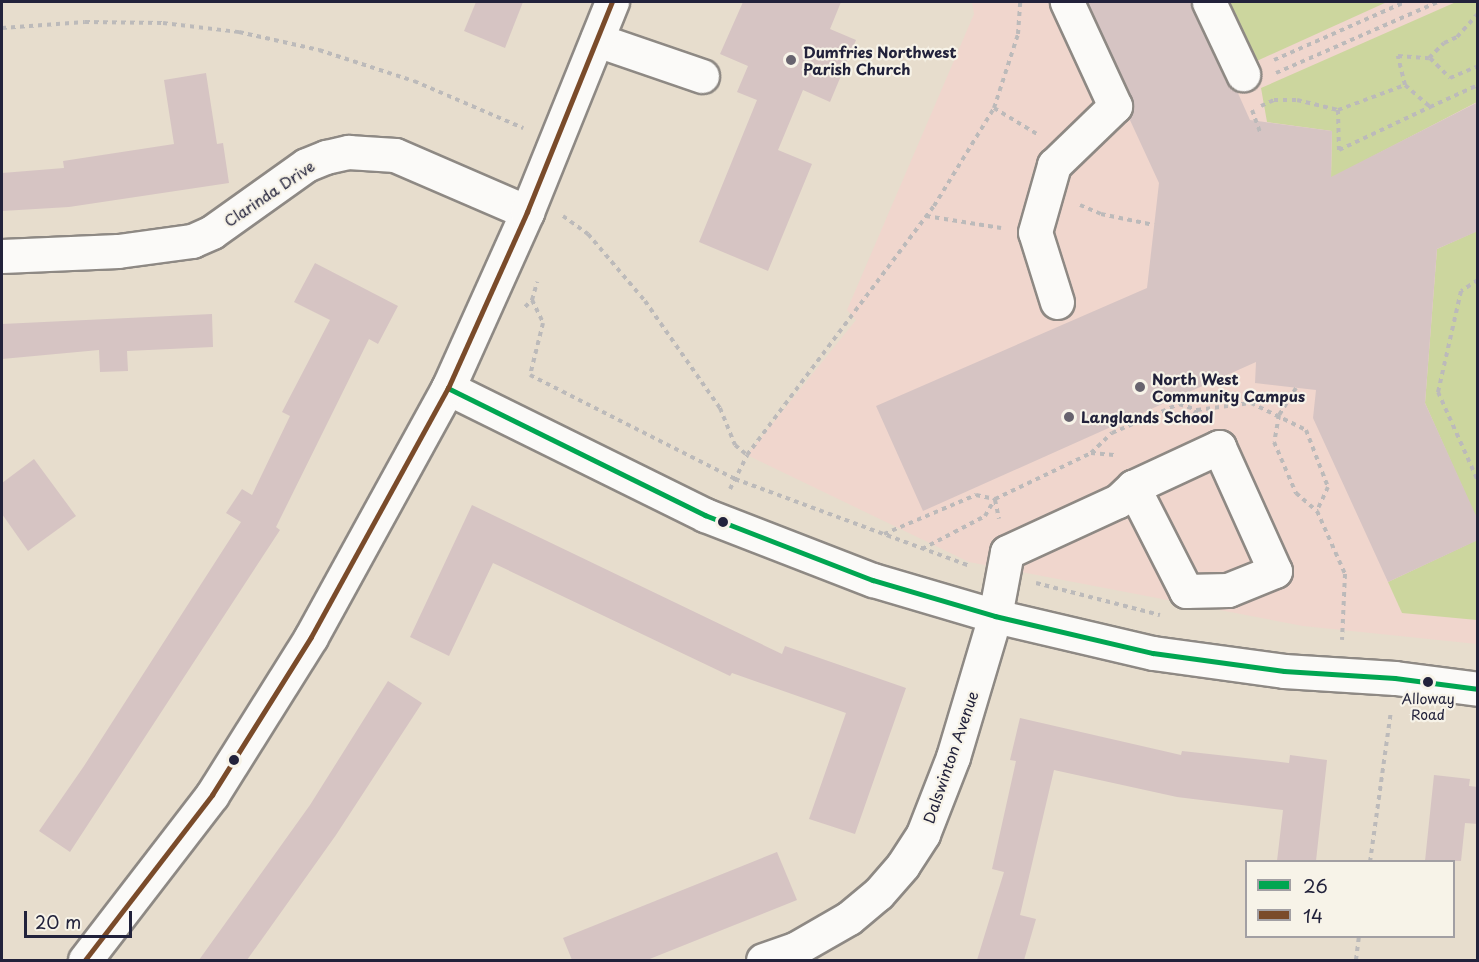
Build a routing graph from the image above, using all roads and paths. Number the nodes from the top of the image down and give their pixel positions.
1 (612, 2) edge
2 (1020, 2) edge
3 (1067, 2) edge
4 (1209, 2) edge
5 (1405, 2) edge
6 (1438, 2) edge
7 (1478, 14) edge
8 (2, 28) edge
9 (597, 40) junction
10 (1429, 58) junction
11 (1478, 66) edge
12 (702, 76) dead end
13 (1246, 80) junction
14 (1405, 85) junction
15 (1478, 85) edge
16 (1430, 107) junction
17 (994, 108) junction
18 (1252, 110) junction
19 (1338, 110) junction
20 (1260, 132) dead end
21 (557, 142) junction
22 (1062, 157) junction
23 (1046, 192) junction
24 (527, 212) junction
25 (561, 214) dead end
26 (926, 216) junction
27 (1154, 225) dead end
28 (1035, 232) junction
29 (2, 256) edge
30 (1478, 280) edge
31 (532, 300) dead end
32 (1057, 302) dead end
33 (448, 388) junction
34 (1296, 388) dead end
35 (747, 454) junction
36 (1478, 463) edge
37 (1471, 466) junction
38 (735, 479) junction
39 (1478, 481) edge
40 (1133, 487) junction
41 (995, 499) dead end
42 (1317, 511) dead end
43 (715, 519) junction
44 (922, 549) junction
45 (1003, 574) junction
46 (995, 616) junction
47 (1169, 618) dead end
48 (1331, 640) dead end
49 (1353, 643) dead end
50 (1395, 678) junction
51 (1478, 689) edge
52 (1370, 860) edge
53 (1359, 938) edge
54 (85, 960) edge
55 (763, 960) edge
56 (1356, 960) edge

1 - 9 street
2 - 17 path
3 - 22 street
4 - 13 street
5 - 13 path
6 - 13 path
7 - 10 path
8 - 21 path
9 - 12 street
9 - 21 street
10 - 11 path
10 - 14 path
13 - 18 path
14 - 16 path
14 - 19 path
15 - 16 path
16 - 19 path
17 - 22 path
17 - 26 path
18 - 19 path
18 - 20 path
21 - 24 street
22 - 23 street
23 - 27 path
23 - 28 street
24 - 29 street, Clarinda Drive
24 - 33 street
25 - 35 path
26 - 28 path
26 - 35 path
28 - 32 street
30 - 37 path
31 - 38 path
33 - 43 street
33 - 54 street
34 - 42 path
35 - 38 path
36 - 37 path
37 - 39 path
38 - 43 path
38 - 44 path
40 - 40 street
40 - 45 street, Dalswinton Avenue
41 - 44 path
43 - 46 street
44 - 45 path
45 - 46 street, Dalswinton Avenue
45 - 47 path
46 - 50 street
46 - 55 street, Dalswinton Avenue
48 - 49 path
50 - 51 street
50 - 52 path
53 - 56 path

